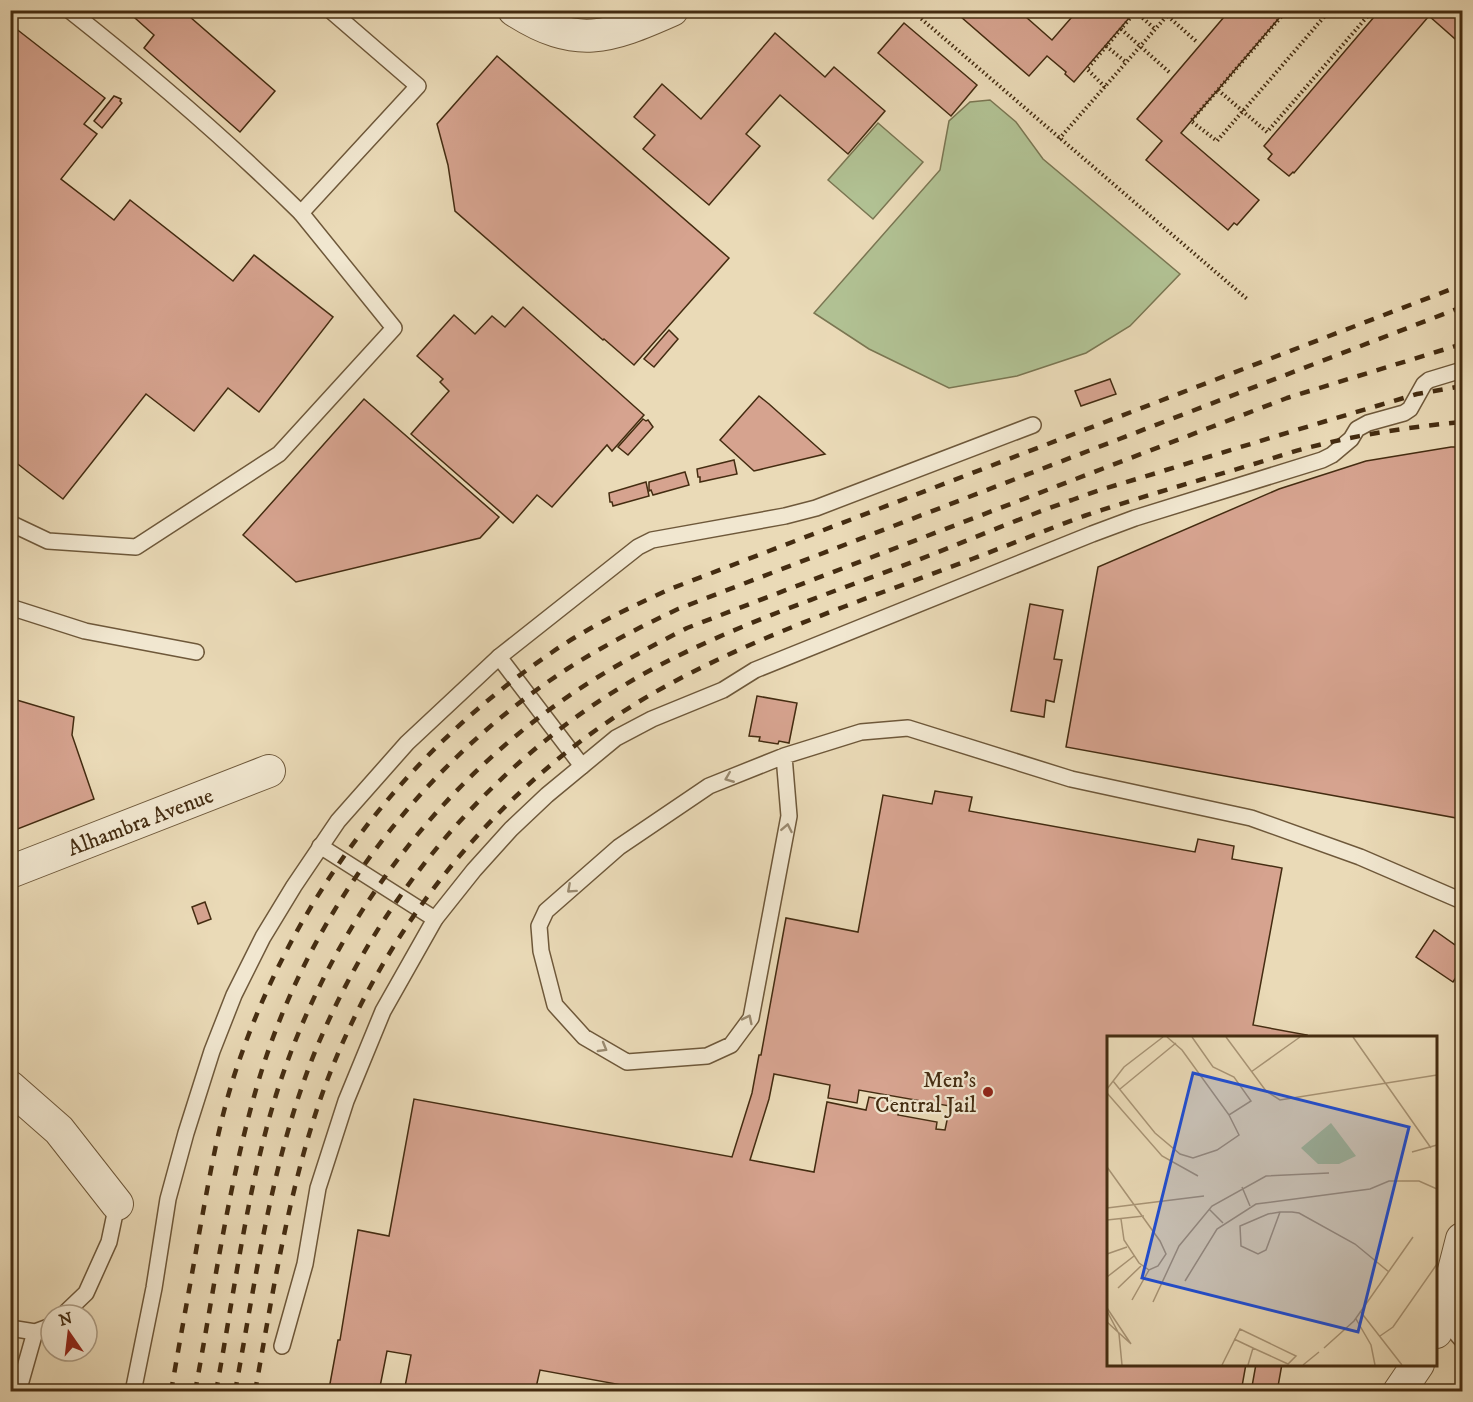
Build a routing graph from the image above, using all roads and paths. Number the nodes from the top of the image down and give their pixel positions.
1 (69, 10) edge
2 (330, 10) edge
3 (514, 10) edge
4 (672, 10) edge
5 (911, 10) edge
6 (1161, 10) edge
7 (1172, 10) edge
8 (1287, 10) edge
9 (1330, 10) edge
10 (1373, 10) edge
11 (1136, 11) edge
12 (1167, 16) junction
13 (1121, 29) junction
14 (1155, 30) junction
15 (1197, 42) dead end
16 (1106, 46) junction
17 (1141, 47) junction
18 (1127, 63) junction
19 (1170, 73) dead end
20 (1105, 87) junction
21 (1218, 90) junction
22 (1243, 111) junction
23 (1059, 139) junction
24 (302, 213) junction
25 (1247, 298) dead end
26 (1462, 370) edge
27 (1033, 425) dead end
28 (10, 523) edge
29 (10, 607) edge
30 (196, 652) dead end
31 (499, 657) junction
32 (784, 756) junction
33 (582, 766) junction
34 (269, 771) dead end
35 (320, 846) junction
36 (10, 872) edge
37 (1462, 901) edge
38 (435, 919) junction
39 (10, 1087) edge
40 (117, 1204) joint
41 (1460, 1257) edge
42 (76, 1303) edge
43 (1439, 1324) edge
44 (10, 1328) edge
45 (39, 1330) edge
46 (35, 1332) junction
47 (1462, 1340) edge
48 (282, 1346) dead end
49 (1417, 1366) edge
50 (18, 1392) edge
51 (133, 1392) edge
52 (1399, 1392) edge

1 - 24 lane
2 - 24 lane
3 - 4 street
5 - 23 path
6 - 12 path
7 - 12 path
8 - 21 path
9 - 22 path
10 - 22 path
11 - 13 path
11 - 14 path
12 - 14 path
12 - 15 path
13 - 16 path
13 - 17 path
14 - 17 path
16 - 18 path
16 - 20 path
17 - 18 path
17 - 19 path
18 - 20 path
20 - 23 path
21 - 22 path
21 - 22 path
23 - 25 path
24 - 28 lane
26 - 33 lane
27 - 31 lane
29 - 30 lane
31 - 33 lane
31 - 35 lane
32 -> 32 lane
32 - 37 lane
33 - 38 lane
34 - 36 street, Alhambra Avenue
35 - 38 lane
35 - 51 lane
38 - 48 lane
39 - 40 street
40 - 42 lane
41 - 43 street
43 - 47 lane
44 - 46 lane
45 - 46 lane
46 - 50 lane
49 - 52 street

